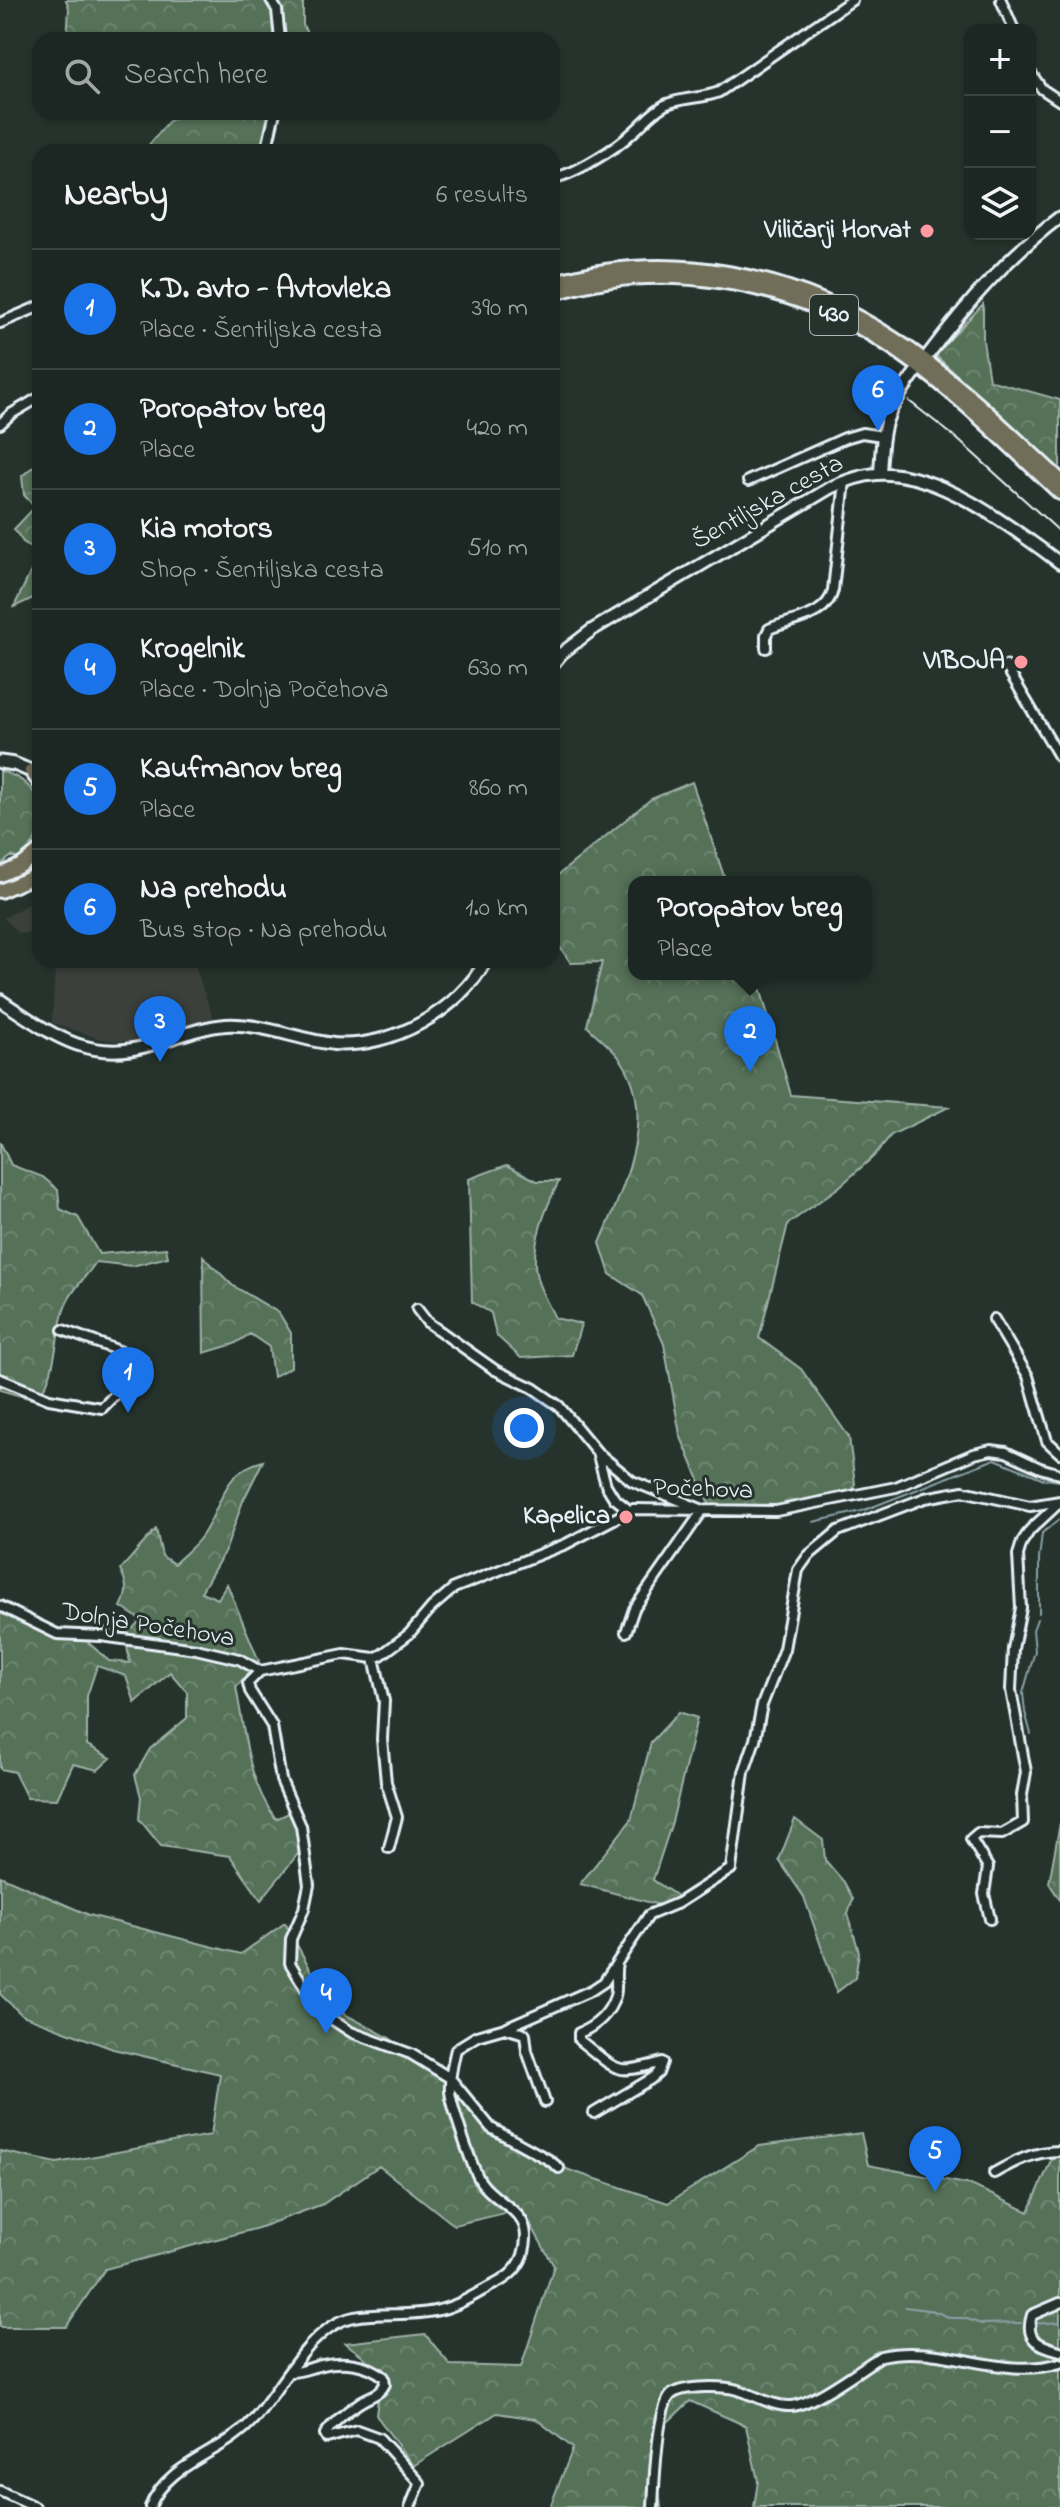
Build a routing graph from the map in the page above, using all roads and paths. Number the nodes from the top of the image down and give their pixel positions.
1 (271, 0) edge
2 (852, 0) edge
3 (1001, 0) edge
4 (1011, 24) edge
5 (279, 32) edge
6 (1036, 80) edge
7 (1060, 101) edge
8 (273, 120) edge
9 (268, 144) edge
10 (560, 177) edge
11 (1060, 217) edge
12 (560, 281) edge
13 (560, 292) edge
14 (32, 309) edge
15 (0, 323) edge
16 (928, 355) dead end
17 (915, 373) dead end
18 (32, 402) edge
19 (0, 424) edge
20 (882, 436) junction
21 (880, 473) junction
22 (1060, 480) edge
23 (748, 481) dead end
24 (845, 481) junction
25 (1060, 493) edge
26 (1060, 563) edge
27 (766, 648) dead end
28 (560, 655) edge
29 (1006, 666) dead end
30 (1060, 758) edge
31 (0, 762) edge
32 (32, 774) edge
33 (32, 857) edge
34 (32, 866) edge
35 (32, 877) edge
36 (0, 878) edge
37 (0, 891) edge
38 (480, 968) edge
39 (0, 1000) edge
40 (417, 1309) dead end
41 (994, 1319) dead end
42 (63, 1330) dead end
43 (0, 1379) edge
44 (597, 1452) junction
45 (1060, 1453) edge
46 (1060, 1474) edge
47 (1060, 1501) edge
48 (629, 1510) junction
49 (703, 1510) junction
50 (0, 1606) edge
51 (626, 1632) dead end
52 (374, 1658) junction
53 (260, 1671) junction
54 (389, 1848) dead end
55 (990, 1919) dead end
56 (620, 1955) junction
57 (505, 2028) junction
58 (450, 2078) junction
59 (545, 2102) dead end
60 (594, 2113) dead end
61 (1060, 2151) edge
62 (559, 2168) dead end
63 (994, 2173) dead end
64 (1060, 2303) edge
65 (1060, 2351) edge
66 (1060, 2363) edge
67 (291, 2372) junction
68 (0, 2491) edge
69 (35, 2507) edge
70 (150, 2507) edge
71 (410, 2507) edge
72 (653, 2507) edge

1 - 5 street
2 - 10 street
3 - 4 street
6 - 7 street
8 - 9 street
11 - 16 street
12 - 22 highway, 430
13 - 25 highway, 430
14 - 15 street
17 - 20 street
18 - 19 street
20 - 21 street
20 - 23 street
21 - 24 street, Šentiljska cesta
21 - 26 street, Šentiljska cesta
24 - 27 street
24 - 28 street, Šentiljska cesta
29 - 30 street
31 - 32 main road
33 - 36 highway
34 - 36 highway
35 - 37 highway
38 - 39 street
40 - 44 street
41 - 45 street
42 - 43 street
44 - 48 street
44 - 49 street
46 - 49 street, Počehova
47 - 55 street
47 - 56 street
48 - 49 street, Počehova
48 - 52 street, Počehova
49 - 51 street
50 - 53 street, Dolnja Počehova
52 - 53 street
52 - 54 street
53 - 58 street, Dolnja Počehova
56 - 57 street
56 - 60 street
57 - 58 street
57 - 59 street
58 - 62 street
58 - 67 street
61 - 63 street
64 - 65 street
66 - 72 street
67 - 70 street
67 - 71 street
68 - 69 street

